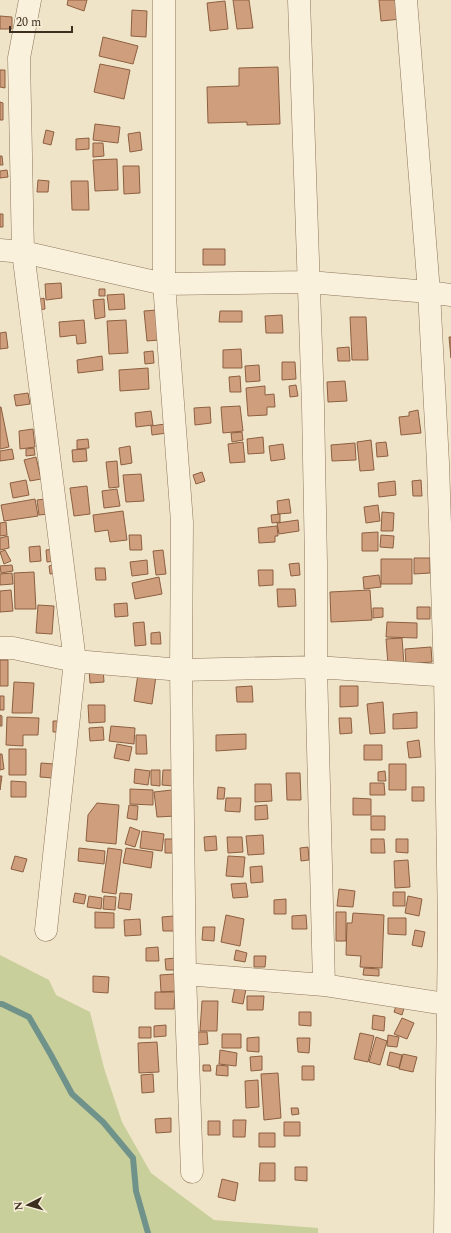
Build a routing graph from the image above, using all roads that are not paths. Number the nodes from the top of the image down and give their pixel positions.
1 (30, 0) edge
2 (164, 0) edge
3 (299, 0) edge
4 (406, 0) edge
5 (0, 250) edge
6 (23, 252) junction
7 (309, 282) junction
8 (164, 284) junction
9 (429, 292) junction
10 (451, 295) edge
11 (0, 648) edge
12 (75, 661) junction
13 (316, 667) junction
14 (181, 670) junction
15 (448, 676) edge
16 (46, 930) dead end
17 (185, 974) junction
18 (324, 985) junction
19 (449, 1004) edge
20 (192, 1172) dead end
21 (446, 1233) edge

1 - 6 street
2 - 8 street
3 - 7 street
4 - 9 street
5 - 6 street
6 - 8 street
6 - 12 street
7 - 8 street
7 - 9 street
7 - 13 street
8 - 14 street
9 - 10 street
9 - 15 street
11 - 12 street
12 - 14 street
12 - 16 street
13 - 14 street
13 - 15 street
13 - 18 street
14 - 17 street
15 - 19 street
17 - 18 street
17 - 20 street
18 - 19 street
19 - 21 street

